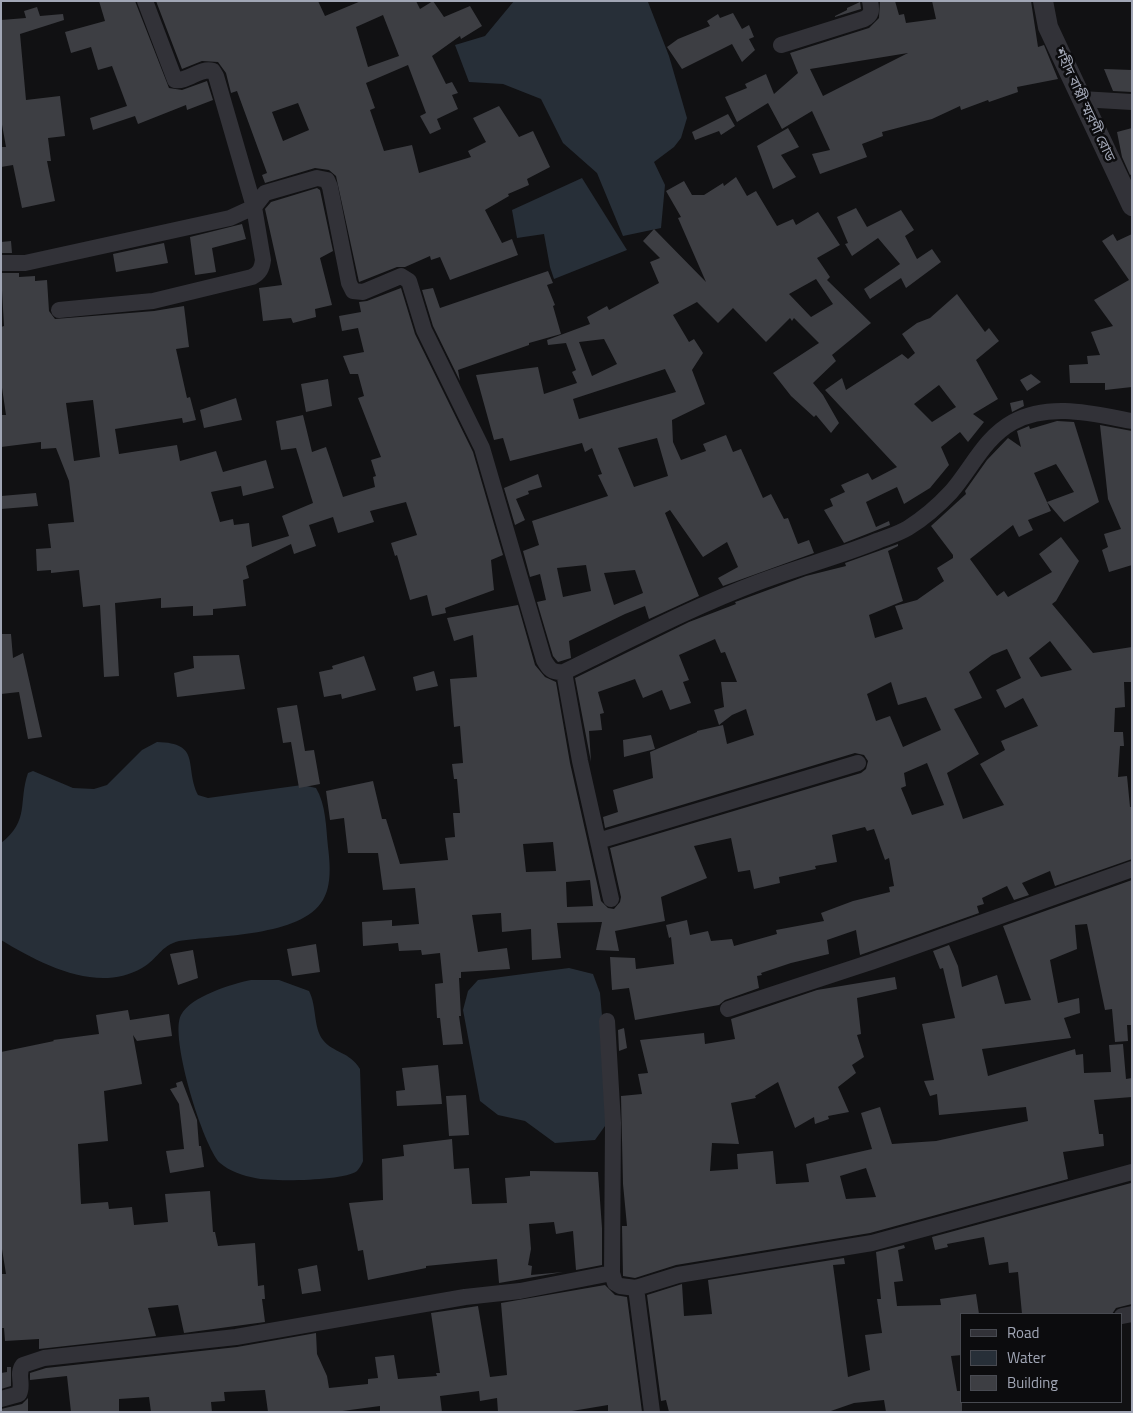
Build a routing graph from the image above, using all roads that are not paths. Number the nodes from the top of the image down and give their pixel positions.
1 (145, 1) edge
2 (870, 1) edge
3 (1042, 1) edge
4 (781, 45) dead end
5 (1081, 99) junction
6 (1132, 102) edge
7 (254, 206) junction
8 (1132, 206) edge
9 (1, 263) edge
10 (59, 310) dead end
11 (1132, 422) edge
12 (564, 672) junction
13 (858, 763) dead end
14 (598, 841) junction
15 (1132, 869) edge
16 (611, 899) dead end
17 (728, 1009) dead end
18 (607, 1021) dead end
19 (1132, 1172) edge
20 (612, 1273) junction
21 (636, 1288) junction
22 (1, 1399) edge
23 (652, 1412) edge

1 - 7 street
2 - 4 street
3 - 5 street, শহীদ বাপ্পী স্মরণী রোড
5 - 6 street
5 - 8 street, শহীদ বাপ্পী স্মরণী রোড
7 - 9 street
7 - 10 street
7 - 12 street
11 - 12 street
12 - 14 street
13 - 14 street
14 - 16 street
15 - 17 street
18 - 20 street
19 - 21 street
20 - 21 street
20 - 22 street
21 - 23 street

